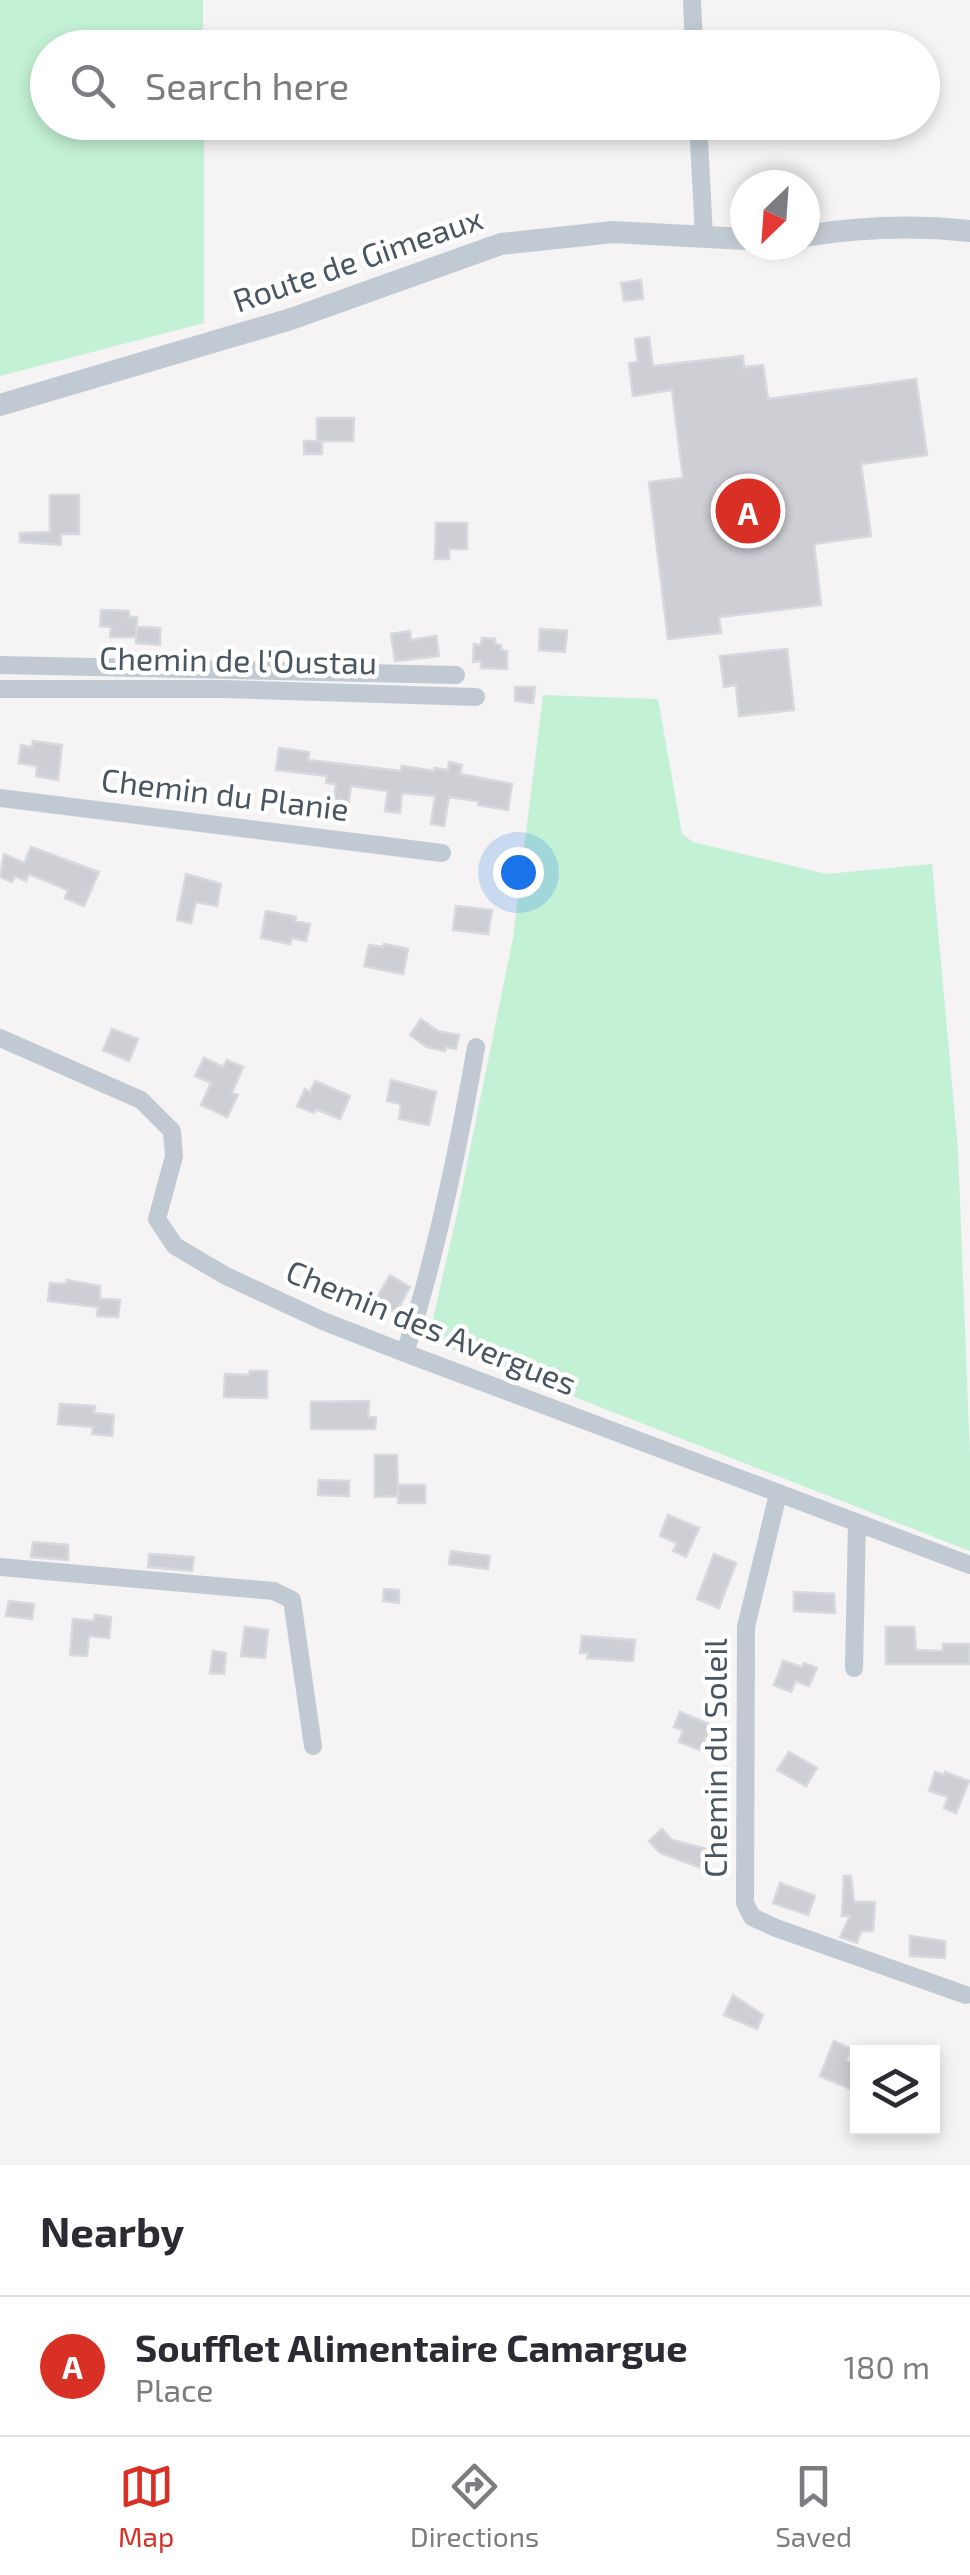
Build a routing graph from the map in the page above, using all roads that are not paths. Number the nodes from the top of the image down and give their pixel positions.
1 (692, 0) edge
2 (693, 30) edge
3 (699, 140) edge
4 (970, 231) edge
5 (820, 234) edge
6 (704, 236) junction
7 (730, 238) edge
8 (0, 405) edge
9 (0, 665) edge
10 (456, 675) dead end
11 (0, 688) edge
12 (476, 696) dead end
13 (0, 798) edge
14 (442, 853) dead end
15 (0, 1038) edge
16 (476, 1046) dead end
17 (406, 1353) junction
18 (778, 1494) junction
19 (857, 1524) junction
20 (970, 1565) edge
21 (0, 1567) edge
22 (854, 1668) dead end
23 (313, 1746) dead end
24 (966, 1995) dead end

1 - 2 street
3 - 6 street
4 - 5 street
6 - 7 street, Route de Gimeaux
6 - 8 street, Route de Gimeaux
9 - 10 street
11 - 12 street, Chemin de l'Oustau
13 - 14 street, Chemin du Planie
15 - 17 street, Chemin des Avergues
16 - 17 street
17 - 18 street, Chemin des Avergues
18 - 19 street, Chemin des Avergues
18 - 24 street, Chemin du Soleil
19 - 20 street, Chemin des Avergues
19 - 22 street
21 - 23 street

